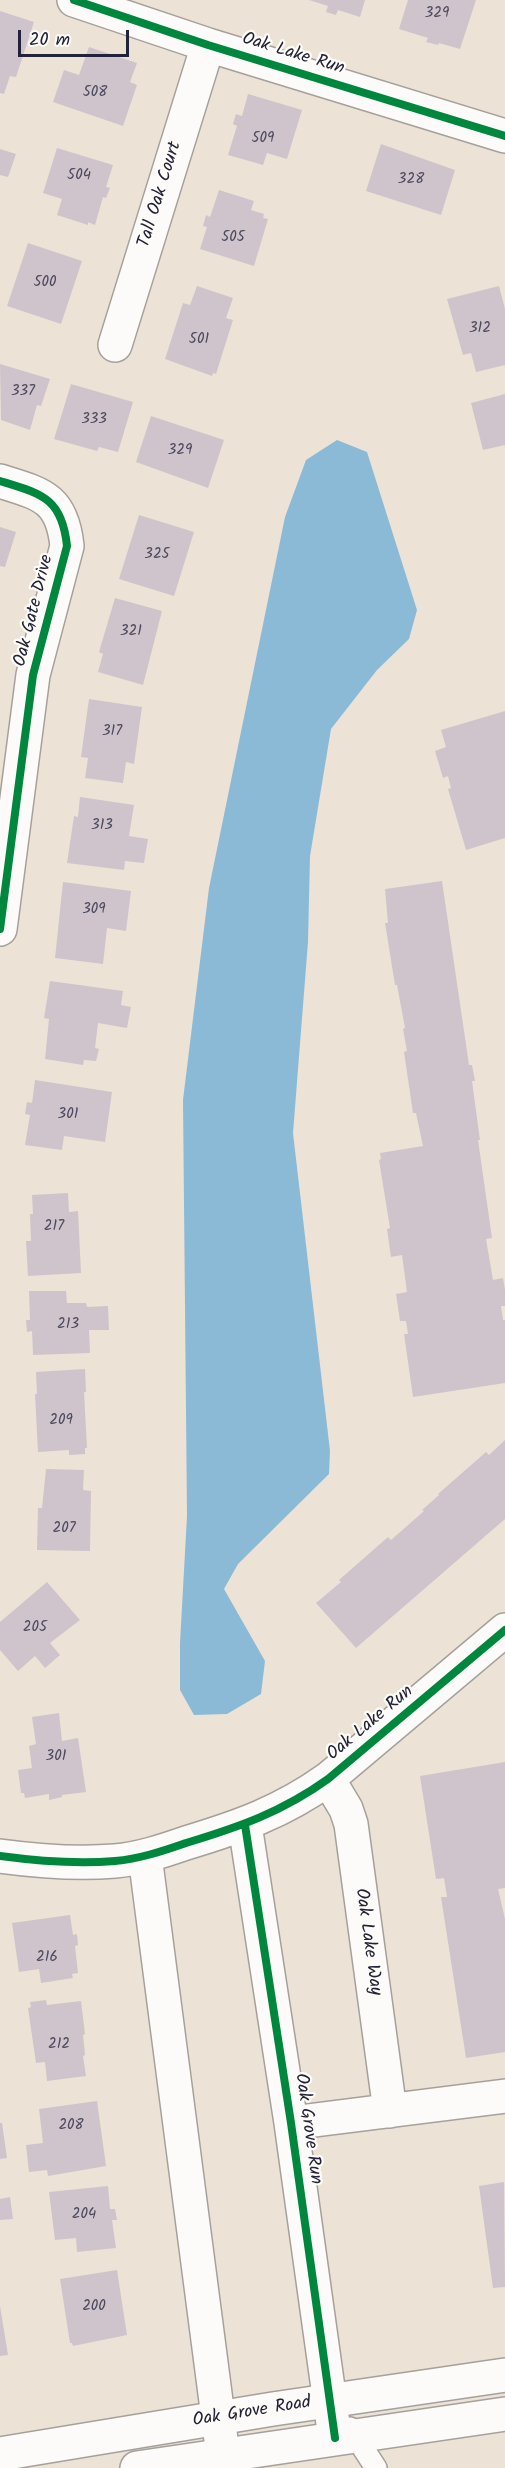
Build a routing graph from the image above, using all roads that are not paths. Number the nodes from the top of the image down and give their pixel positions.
1 (74, 0) edge
2 (208, 45) junction
3 (505, 136) edge
4 (115, 345) dead end
5 (0, 481) edge
6 (0, 929) edge
7 (505, 1630) edge
8 (328, 1779) junction
9 (245, 1825) junction
10 (0, 1856) edge
11 (145, 1856) junction
12 (505, 2096) edge
13 (390, 2111) junction
14 (291, 2123) junction
15 (505, 2375) edge
16 (330, 2401) junction
17 (505, 2414) edge
18 (218, 2418) junction
19 (346, 2437) junction
20 (0, 2454) edge
21 (223, 2455) junction
22 (136, 2468) edge
23 (376, 2468) edge

1 - 2 street, Oak Lake Run
2 - 3 street, Oak Lake Run
2 - 4 street, Tall Oak Court
5 - 6 street, Oak Gate Drive
7 - 8 street, Oak Lake Run
8 - 9 street, Oak Lake Run
8 - 13 street, Oak Lake Way
9 - 11 street, Oak Lake Run
9 - 14 street, Oak Grove Run
10 - 11 street, Oak Lake Run
11 - 18 street
12 - 13 street
13 - 14 street
14 - 16 street, Oak Grove Run
15 - 16 street, Oak Grove Road
16 - 18 street, Oak Grove Road
16 - 19 street, Oak Grove Run
17 - 19 street, Oak Grove Road
18 - 20 street, Oak Grove Road
18 - 21 street
19 - 21 street, Oak Grove Road
19 - 23 lane
21 - 22 street, Oak Grove Road

